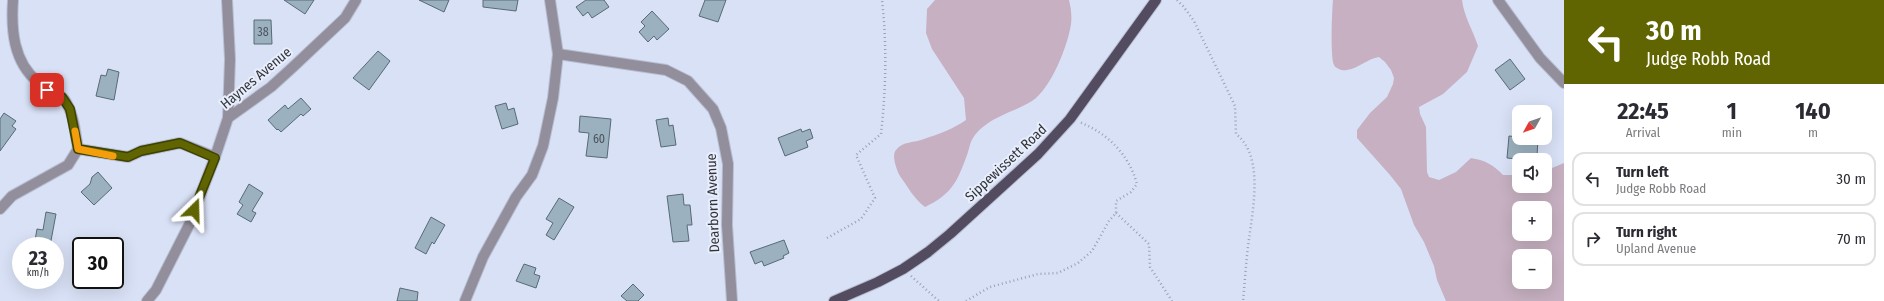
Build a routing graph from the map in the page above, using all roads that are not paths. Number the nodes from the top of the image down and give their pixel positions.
1 (13, 0) edge
2 (227, 0) edge
3 (356, 0) edge
4 (550, 0) edge
5 (1156, 0) edge
6 (1498, 0) edge
7 (558, 54) junction
8 (1564, 83) edge
9 (228, 118) junction
10 (78, 149) junction
11 (215, 158) junction
12 (0, 209) edge
13 (147, 301) edge
14 (465, 301) edge
15 (732, 301) edge
16 (834, 301) edge

1 - 10 street
2 - 9 street
3 - 9 street, Haynes Avenue
4 - 7 street
5 - 16 main road, Sippewissett Road
6 - 8 street
7 - 14 street
7 - 15 street, Dearborn Avenue
9 - 11 street, Haynes Avenue
10 - 11 street
10 - 12 street
11 - 13 street, Haynes Avenue

